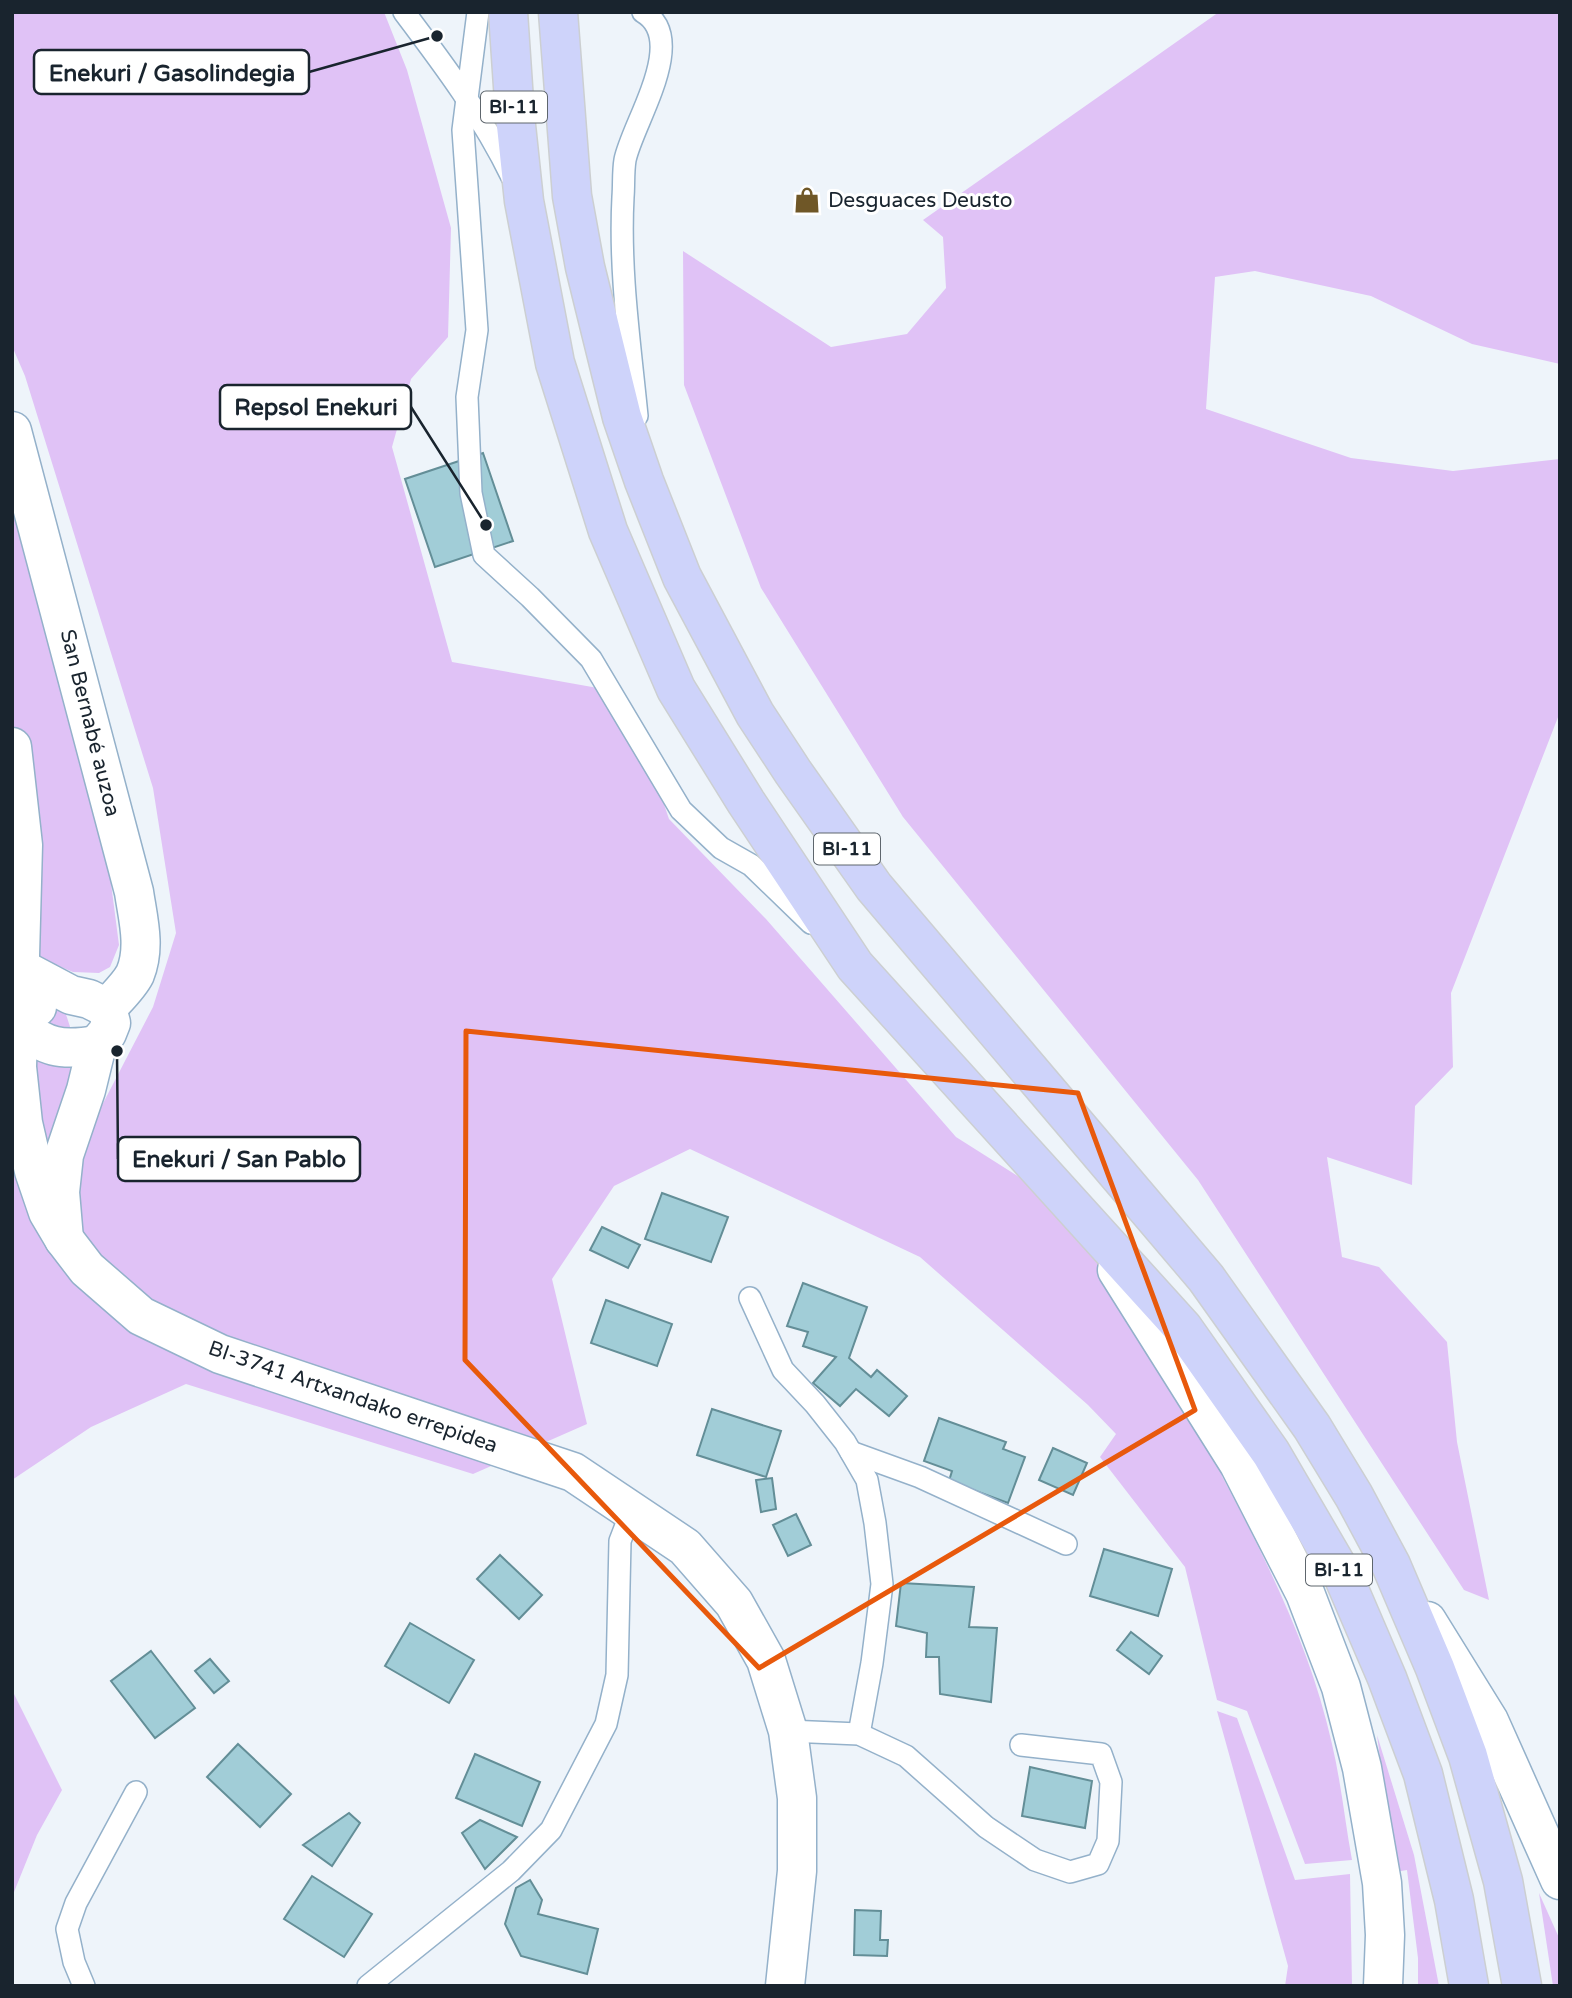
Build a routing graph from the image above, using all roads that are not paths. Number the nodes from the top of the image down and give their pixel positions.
1 (404, 12) edge
2 (478, 12) edge
3 (508, 12) edge
4 (558, 12) edge
5 (643, 12) edge
6 (467, 97) junction
7 (524, 201) junction
8 (12, 431) edge
9 (644, 481) junction
10 (12, 747) edge
11 (855, 966) junction
12 (20, 968) junction
13 (71, 995) junction
14 (107, 1008) junction
15 (17, 1024) junction
16 (97, 1045) junction
17 (1084, 1218) junction
18 (64, 1239) junction
19 (750, 1298) dead end
20 (851, 1452) junction
21 (632, 1510) junction
22 (1066, 1544) dead end
23 (1391, 1565) junction
24 (788, 1731) junction
25 (859, 1734) junction
26 (1021, 1745) dead end
27 (136, 1792) dead end
28 (1560, 1880) edge
29 (84, 1986) edge
30 (368, 1986) edge
31 (785, 1986) edge
32 (1383, 1986) edge
33 (1469, 1986) edge
34 (1522, 1986) edge

1 - 6 lane
2 - 6 lane
3 - 7 main road, BI-11
4 - 9 main road, BI-11
5 - 9 lane
6 - 7 lane
6 - 11 lane
7 - 11 main road, BI-11
8 - 14 street, San Bernabé auzoa
9 - 23 main road, BI-11
10 - 12 street, BI-3741 Artxandako errepidea
11 - 17 main road, BI-11
12 - 13 street
12 - 15 street, BI-3741 Artxandako errepidea
13 - 14 street
13 - 15 street
14 - 16 street
15 - 16 street
15 - 18 street, BI-3741 Artxandako errepidea
16 - 18 street
17 - 32 street
17 - 33 main road, BI-11
18 - 21 street, BI-3741 Artxandako errepidea
19 - 20 lane
20 - 22 lane
20 - 25 lane
21 - 24 street, BI-3741 Artxandako errepidea
21 - 30 lane
23 - 28 street
23 - 34 main road, BI-11
24 - 25 lane
24 - 31 street, BI-3741 Artxandako errepidea
25 - 26 lane
27 - 29 lane

